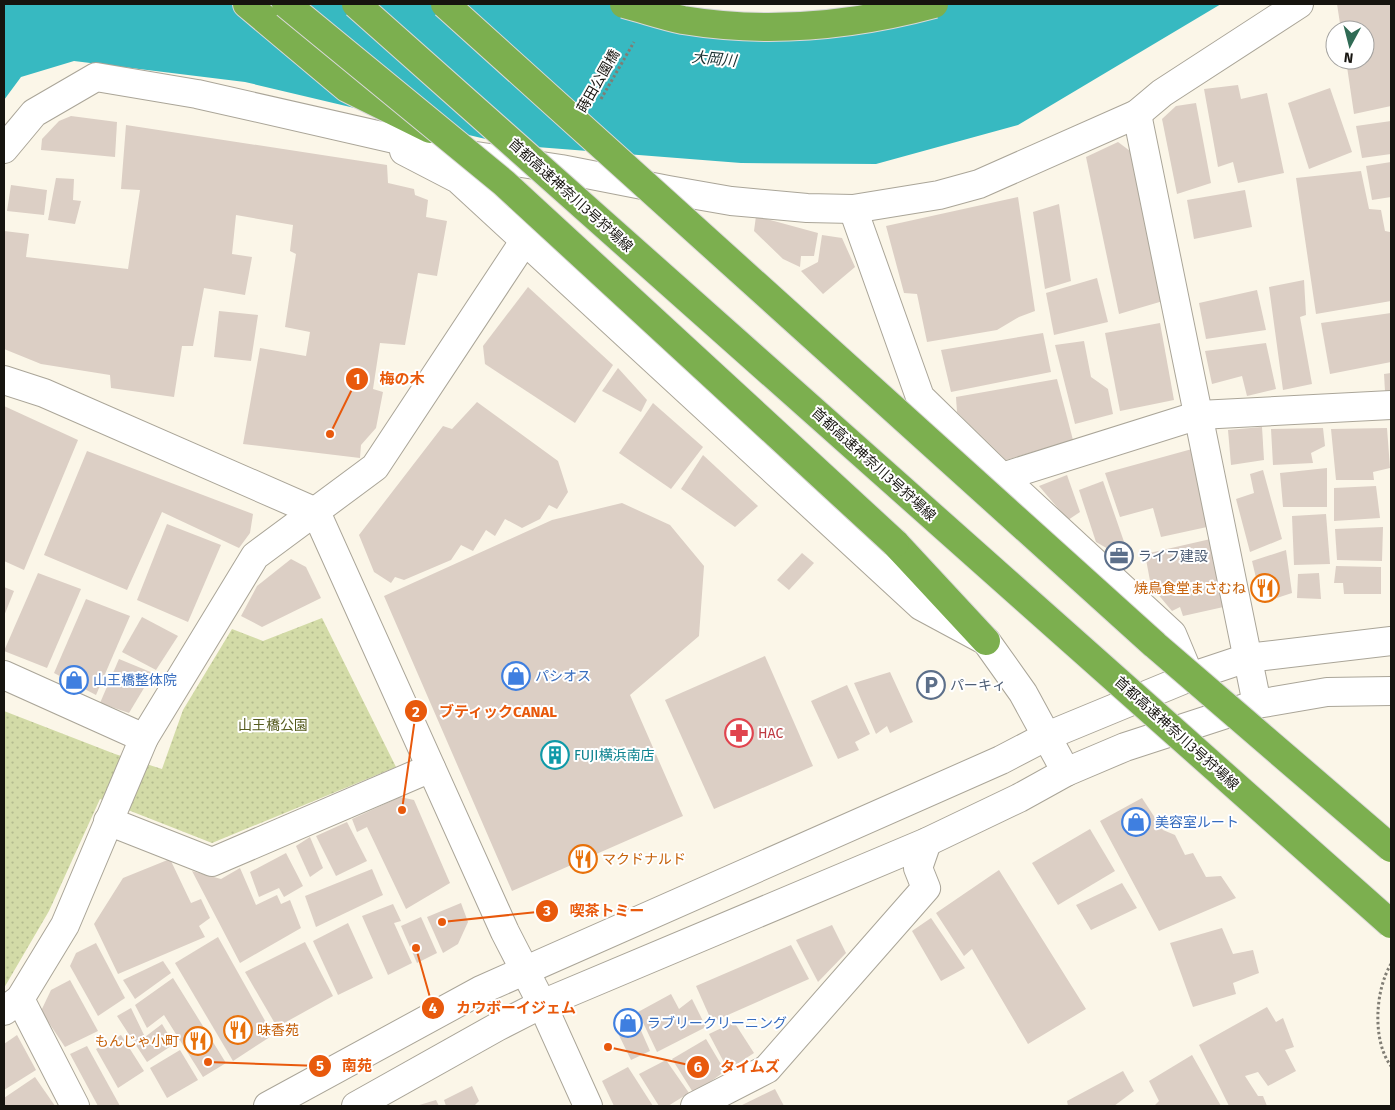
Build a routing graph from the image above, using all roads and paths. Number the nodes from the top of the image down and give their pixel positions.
1 (247, 4) edge
2 (286, 4) edge
3 (356, 4) edge
4 (445, 4) edge
5 (624, 4) edge
6 (934, 4) edge
7 (1299, 4) edge
8 (637, 37) dead end
9 (599, 103) dead end
10 (1137, 114) junction
11 (366, 132) junction
12 (449, 138) junction
13 (4, 149) edge
14 (853, 209) junction
15 (525, 240) junction
16 (4, 380) edge
17 (1391, 405) edge
18 (1199, 415) junction
19 (1002, 477) junction
20 (316, 512) junction
21 (986, 641) junction
22 (1391, 641) edge
23 (1247, 658) junction
24 (4, 675) edge
25 (1190, 677) junction
26 (1391, 691) edge
27 (1257, 704) junction
28 (1047, 736) junction
29 (144, 738) junction
30 (431, 768) junction
31 (1066, 772) junction
32 (108, 822) junction
33 (927, 842) junction
34 (1391, 848) edge
35 (1391, 924) edge
36 (1391, 964) edge
37 (525, 972) junction
38 (542, 1004) junction
39 (12, 1005) edge
40 (1391, 1066) edge
41 (75, 1106) edge
42 (268, 1106) edge
43 (356, 1106) edge
44 (588, 1106) edge
45 (694, 1106) edge

1 - 12 highway, bridge
2 - 12 highway, bridge
3 - 35 highway, 首都高速神奈川3号狩場線, bridge
4 - 34 highway, bridge
5 - 6 highway, bridge
7 - 10 street
8 - 9 path, 蒔田公園橋
10 - 14 street
10 - 18 street
11 - 13 street
11 - 14 street
11 - 15 street
12 - 21 highway, bridge
14 - 19 street
15 - 20 street
15 - 21 street
16 - 20 street
17 - 18 street
18 - 19 street
18 - 23 street
19 - 25 street
20 - 29 street
20 - 30 street
21 - 28 street
22 - 23 street
23 - 25 street
23 - 27 street
24 - 29 street
25 - 28 street
26 - 27 street
27 - 31 street
28 - 31 street
28 - 37 street
29 - 32 street
30 - 32 street
30 - 37 street
31 - 33 street
32 - 39 street
33 - 38 street
33 - 45 street
36 - 40 path
37 - 38 street
37 - 42 street
38 - 43 street
38 - 44 street
39 - 41 street

